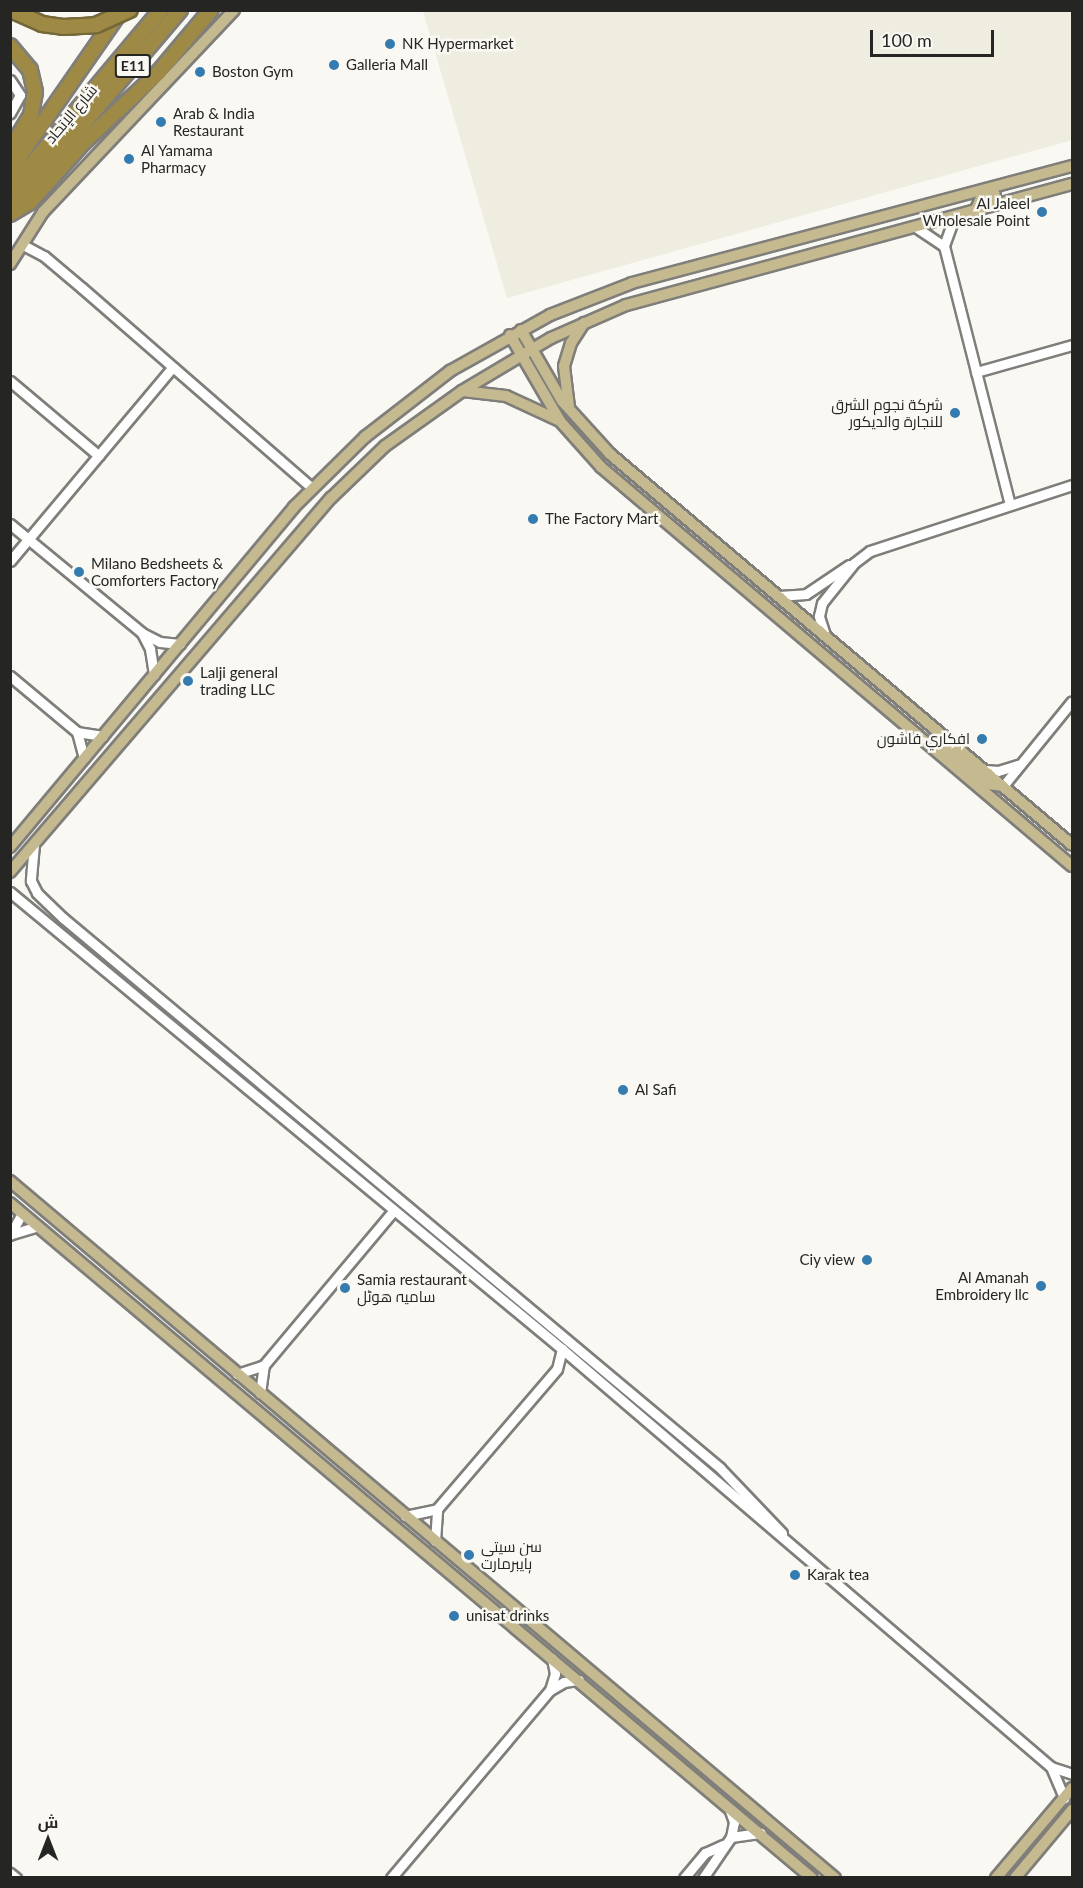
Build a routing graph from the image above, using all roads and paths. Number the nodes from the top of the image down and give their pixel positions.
1 (11, 10) edge
2 (113, 10) edge
3 (122, 10) edge
4 (130, 10) edge
5 (160, 10) edge
6 (180, 10) edge
7 (212, 10) edge
8 (234, 10) edge
9 (97, 45) junction
10 (10, 46) edge
11 (10, 80) edge
12 (10, 113) edge
13 (10, 150) edge
14 (1067, 167) edge
15 (10, 170) edge
16 (1072, 184) edge
17 (10, 190) edge
18 (10, 210) edge
19 (975, 212) junction
20 (10, 214) edge
21 (954, 218) junction
22 (917, 228) junction
23 (24, 246) junction
24 (944, 246) junction
25 (10, 264) edge
26 (586, 321) junction
27 (516, 332) junction
28 (1072, 345) edge
29 (532, 350) junction
30 (521, 356) junction
31 (173, 367) junction
32 (976, 372) junction
33 (10, 381) edge
34 (462, 391) junction
35 (570, 410) junction
36 (560, 421) junction
37 (99, 456) junction
38 (1072, 485) edge
39 (312, 488) junction
40 (1010, 504) junction
41 (10, 524) edge
42 (29, 539) junction
43 (10, 561) edge
44 (854, 563) junction
45 (779, 596) junction
46 (142, 633) junction
47 (825, 635) junction
48 (180, 644) junction
49 (10, 675) edge
50 (154, 675) junction
51 (1072, 701) edge
52 (77, 732) junction
53 (103, 736) junction
54 (933, 749) junction
55 (84, 758) junction
56 (1018, 765) junction
57 (985, 770) junction
58 (1003, 786) junction
59 (34, 844) junction
60 (1072, 845) edge
61 (10, 847) edge
62 (1072, 866) edge
63 (10, 872) edge
64 (10, 892) edge
65 (63, 918) junction
66 (55, 927) junction
67 (10, 1181) edge
68 (10, 1203) edge
69 (394, 1210) junction
70 (22, 1213) junction
71 (38, 1226) junction
72 (11, 1234) edge
73 (85, 1245) junction
74 (562, 1349) junction
75 (264, 1365) junction
76 (579, 1365) junction
77 (557, 1369) junction
78 (237, 1374) junction
79 (260, 1393) junction
80 (437, 1509) junction
81 (405, 1516) junction
82 (435, 1540) junction
83 (790, 1545) junction
84 (522, 1632) junction
85 (552, 1657) junction
86 (579, 1662) junction
87 (579, 1680) junction
88 (550, 1690) junction
89 (1051, 1767) junction
90 (1072, 1774) edge
91 (1072, 1788) edge
92 (1064, 1798) junction
93 (728, 1806) junction
94 (1072, 1810) edge
95 (761, 1833) junction
96 (731, 1838) junction
97 (723, 1845) junction
98 (10, 1873) edge
99 (16, 1878) edge
100 (391, 1878) edge
101 (684, 1878) edge
102 (703, 1878) edge
103 (812, 1878) edge
104 (835, 1878) edge
105 (996, 1878) edge
106 (1015, 1878) edge

1 - 4 highway, bridge
2 - 9 highway
3 - 9 highway
5 - 17 highway, شارع الإتحاد / E11
6 - 18 highway, شارع الإتحاد / E11
7 - 20 highway
8 - 23 main road
9 - 15 highway
10 - 13 highway
11 - 12 street
14 - 19 main road
14 - 27 main road
16 - 19 main road
19 - 21 main road
21 - 22 main road
21 - 24 street
22 - 24 street
22 - 26 main road
23 - 25 main road
23 - 31 street
24 - 32 street
26 - 29 main road
26 - 35 main road
27 - 29 main road
27 - 30 main road
27 - 39 main road
28 - 32 street
29 - 30 main road
29 - 35 main road
30 - 34 main road
30 - 36 main road
31 - 37 street
31 - 39 street
32 - 40 street
33 - 37 street
34 - 36 main road
34 - 59 main road
35 - 45 main road
36 - 54 main road
37 - 42 street
38 - 40 street
39 - 48 main road
40 - 44 street
41 - 42 street
42 - 43 street
42 - 46 street
44 - 45 street
44 - 47 street
45 - 47 main road
46 - 48 street
46 - 50 street
47 - 57 main road
48 - 50 main road
49 - 52 street
50 - 53 main road
51 - 56 street
52 - 53 street
52 - 55 street
53 - 55 main road
54 - 58 main road
54 - 62 main road
55 - 61 main road
56 - 57 street
56 - 58 street
57 - 58 main road
58 - 60 main road
59 - 63 main road
59 - 65 street
64 - 66 street
65 - 66 street
65 - 83 street
66 - 69 street
67 - 73 main road
68 - 70 main road
69 - 74 street
69 - 75 street
70 - 71 main road
70 - 72 street
70 - 73 main road
71 - 72 street
71 - 84 main road
73 - 78 main road
74 - 76 street
74 - 77 street
75 - 78 street
75 - 79 street
76 - 77 street
76 - 83 street
77 - 80 street
78 - 79 main road
79 - 81 main road
80 - 81 street
80 - 82 street
81 - 82 main road
82 - 86 main road
83 - 89 street
84 - 85 main road
84 - 86 main road
85 - 87 main road
85 - 88 street
86 - 104 main road
87 - 88 street
87 - 93 main road
88 - 100 street
89 - 90 street
89 - 92 street
91 - 92 main road
92 - 105 main road
93 - 95 main road
93 - 96 street
94 - 106 main road
95 - 96 street
95 - 103 main road
96 - 97 street
97 - 101 street
97 - 102 street
98 - 99 street

